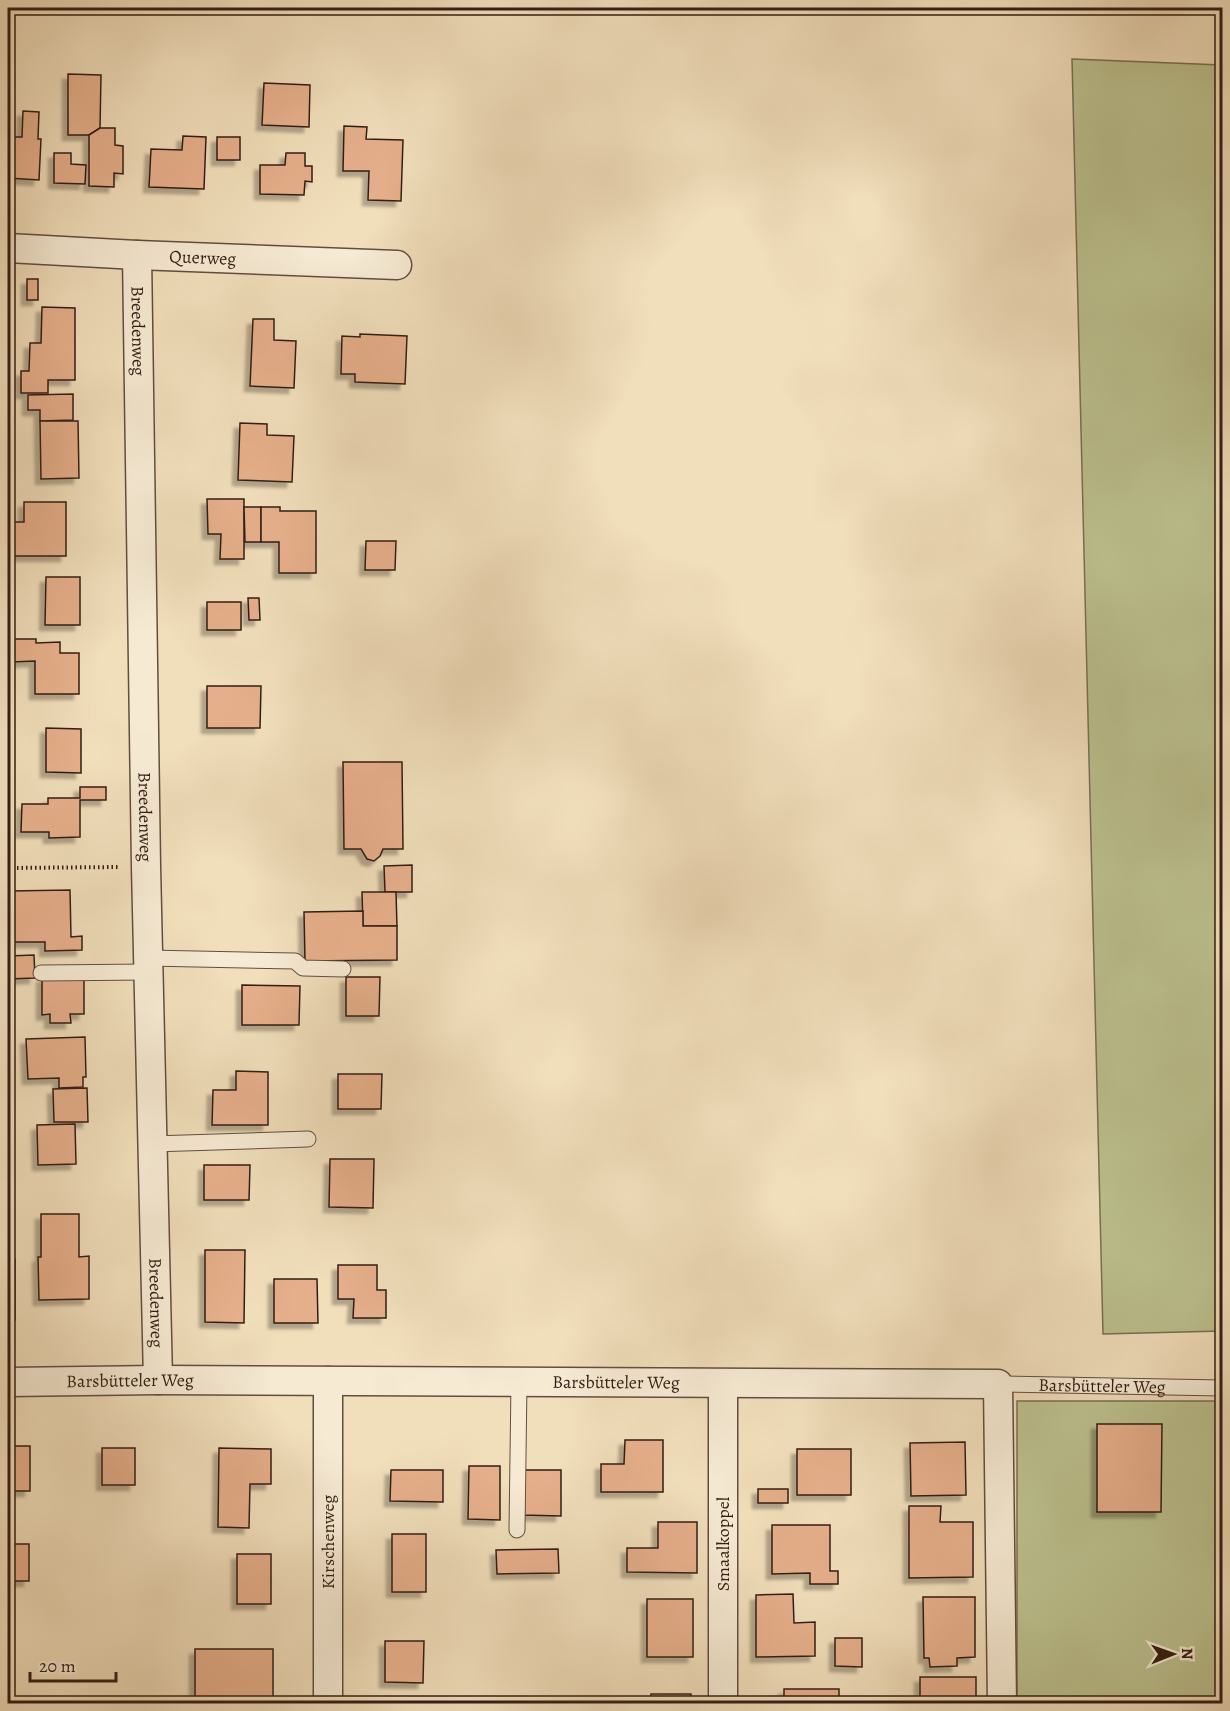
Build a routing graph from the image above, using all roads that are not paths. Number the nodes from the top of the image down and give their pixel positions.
1 (8, 248) edge
2 (137, 255) junction
3 (397, 265) dead end
4 (148, 965) junction
5 (344, 969) dead end
6 (41, 973) dead end
7 (308, 1138) dead end
8 (152, 1144) junction
9 (158, 1380) junction
10 (328, 1381) junction
11 (8, 1382) edge
12 (519, 1382) junction
13 (723, 1384) junction
14 (998, 1384) junction
15 (1222, 1388) edge
16 (517, 1530) dead end
17 (328, 1704) edge
18 (723, 1704) edge
19 (1002, 1704) edge

1 - 2 street, Querweg
2 - 3 street, Querweg
2 - 4 street, Breedenweg
4 - 5 lane
4 - 6 lane
4 - 8 street, Breedenweg
7 - 8 lane
8 - 9 street, Breedenweg
9 - 10 street, Barsbütteler Weg
9 - 11 street, Barsbütteler Weg
10 - 12 street, Barsbütteler Weg
10 - 17 street, Kirschenweg
12 - 13 street, Barsbütteler Weg
12 - 16 lane
13 - 14 street, Barsbütteler Weg
13 - 18 street, Smaalkoppel
14 - 15 lane, Barsbütteler Weg
14 - 19 street

